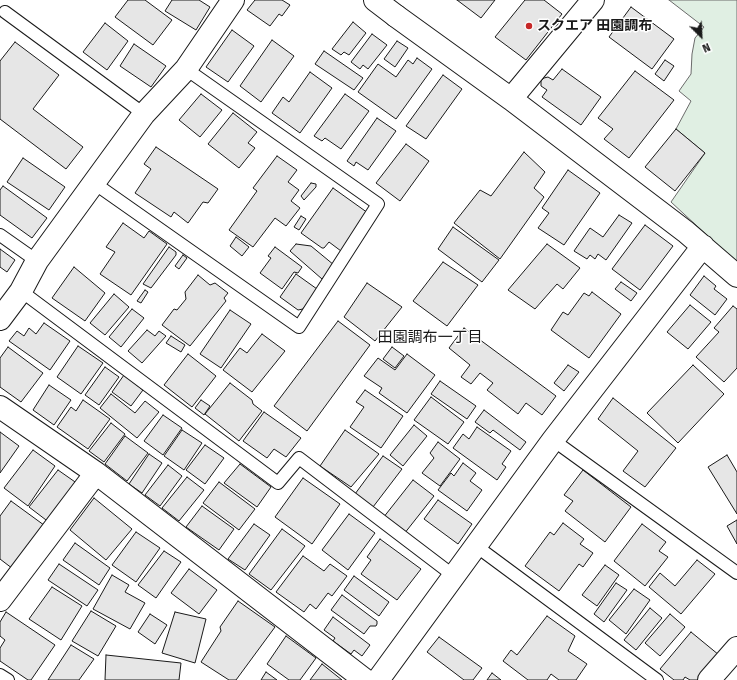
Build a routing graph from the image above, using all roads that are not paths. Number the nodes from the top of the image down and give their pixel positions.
1 (233, 0) edge
2 (375, 0) edge
3 (593, 0) edge
4 (5, 12) dead end
5 (186, 69) junction
6 (511, 99) junction
7 (144, 114) junction
8 (94, 183) junction
9 (0, 234) edge
10 (703, 246) junction
11 (37, 261) junction
12 (737, 276) edge
13 (21, 291) junction
14 (0, 319) edge
15 (0, 406) edge
16 (553, 440) junction
17 (96, 474) junction
18 (476, 546) junction
19 (737, 573) edge
20 (454, 576) junction
21 (0, 600) edge
22 (737, 648) edge
23 (0, 675) edge
24 (8, 680) edge
25 (365, 680) edge
26 (378, 680) edge
27 (657, 680) edge
28 (709, 680) edge

1 - 5 street
2 - 6 street
3 - 6 street
4 - 7 lane
5 - 7 street
5 - 8 lane
6 - 10 street
7 - 8 street
8 - 11 street
9 - 11 lane
10 - 12 street
10 - 16 street
11 - 13 street
13 - 14 street
13 - 20 lane
15 - 17 street
16 - 18 street
16 - 19 lane
17 - 21 street
17 - 25 street
18 - 20 street
18 - 27 lane
20 - 26 street
22 - 28 street
23 - 24 lane

